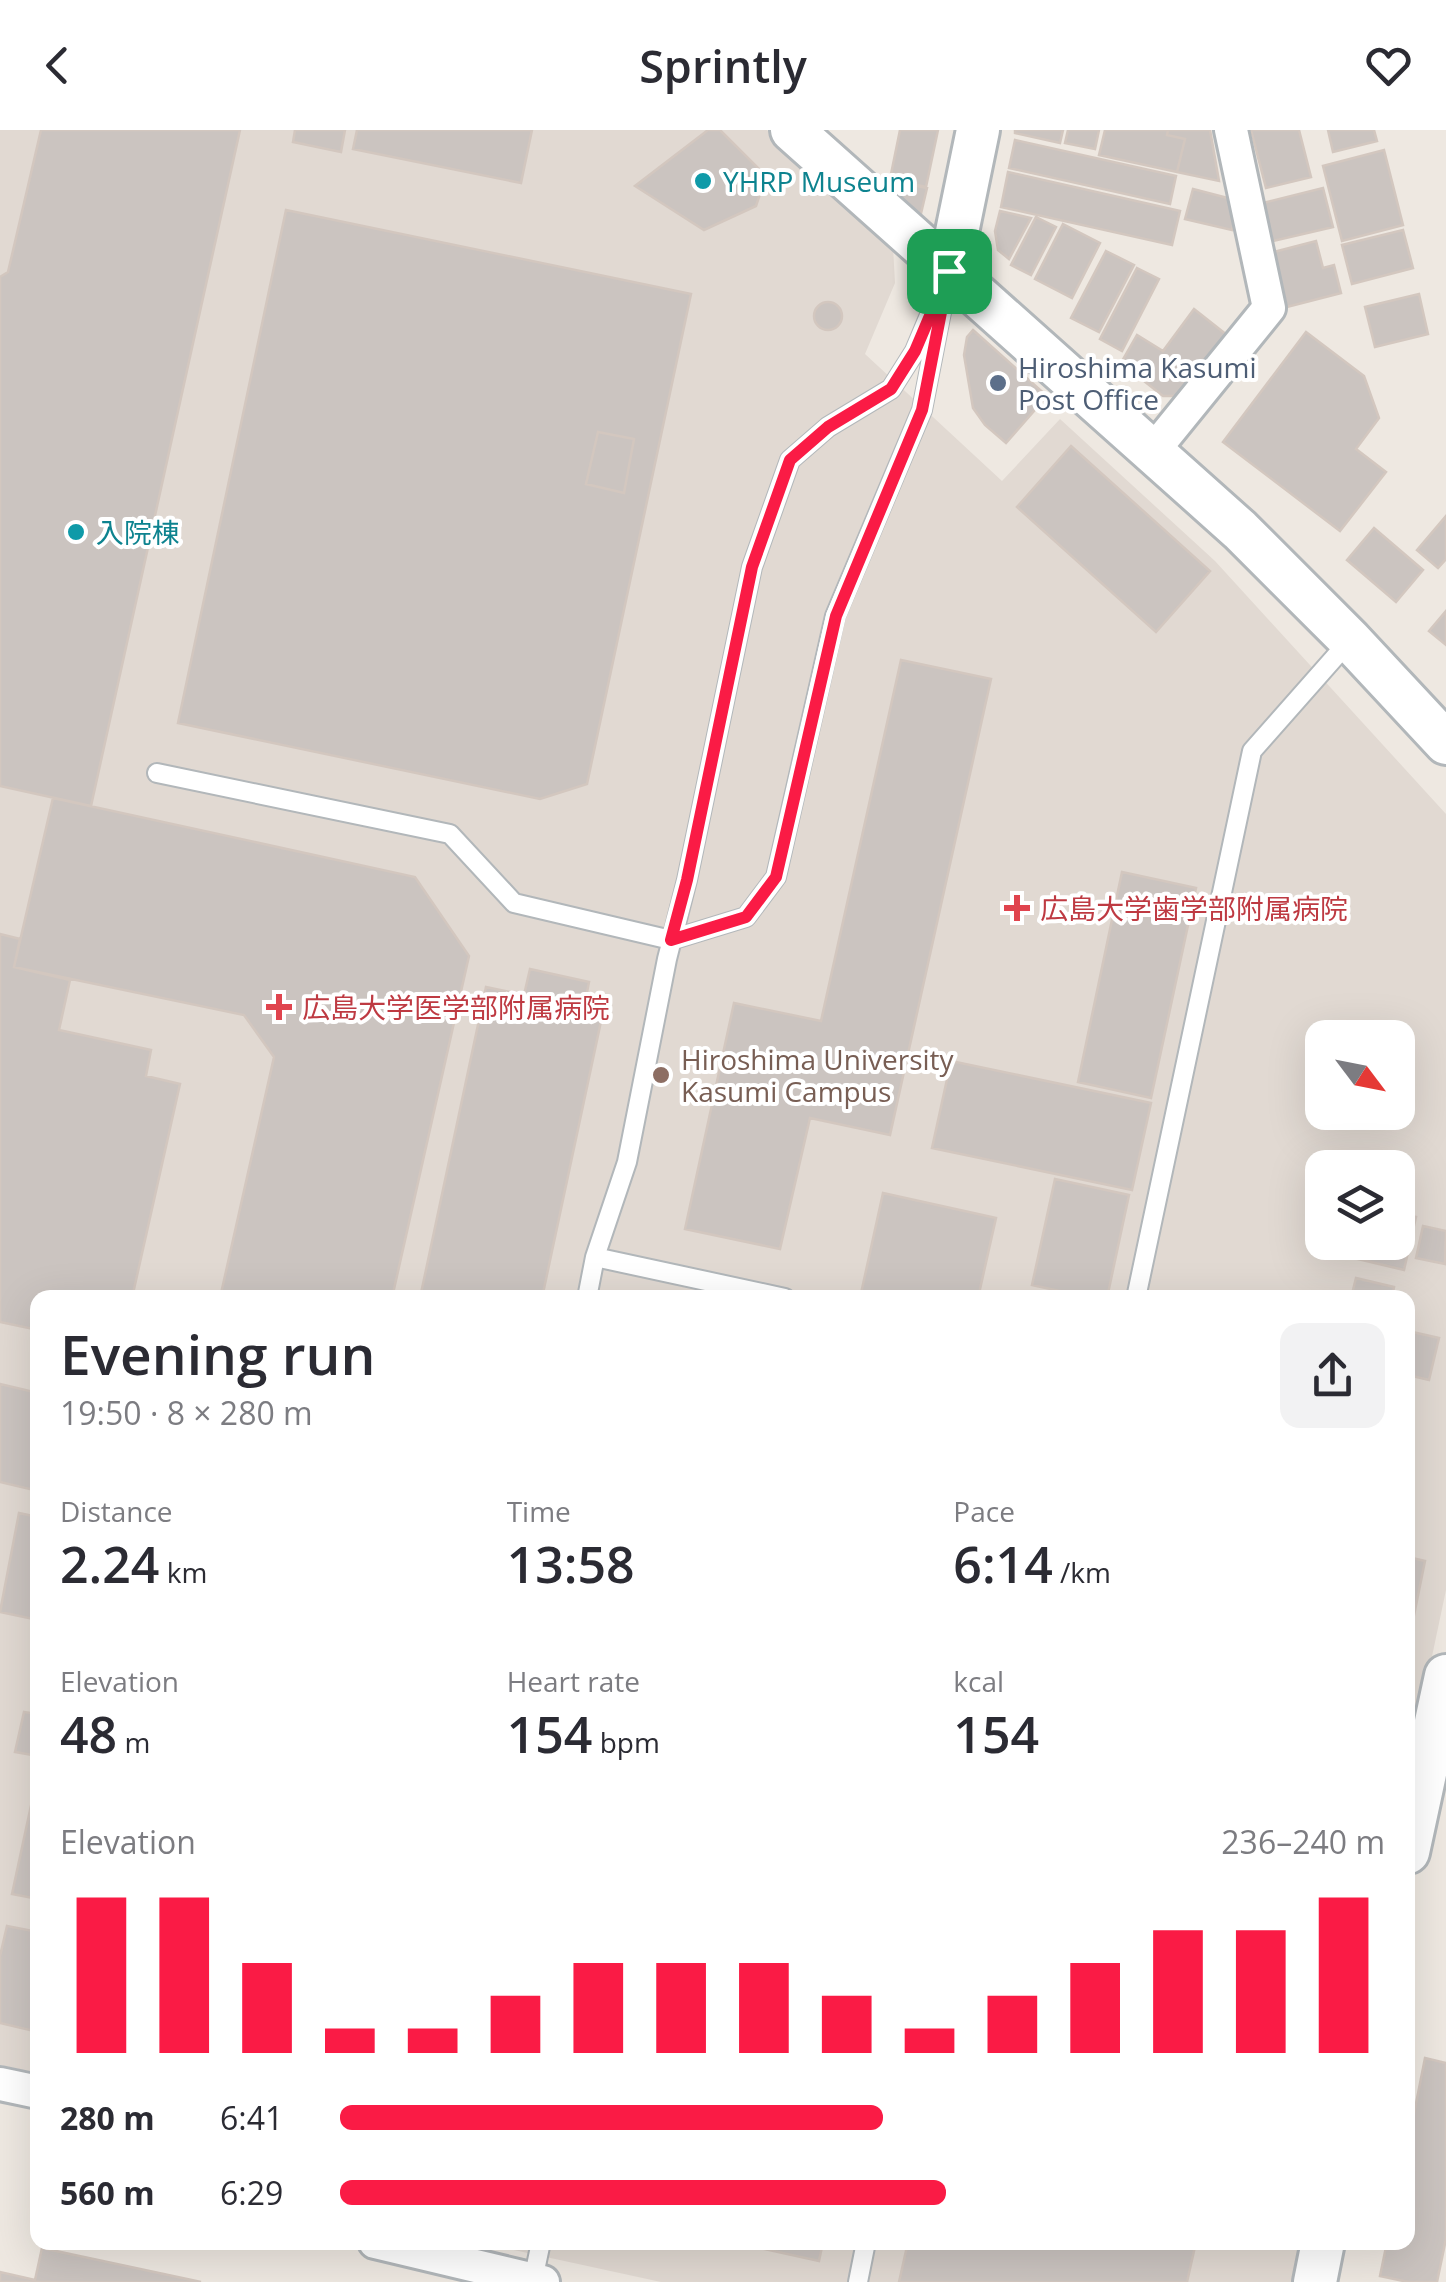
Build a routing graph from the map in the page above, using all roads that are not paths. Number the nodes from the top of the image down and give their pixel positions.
1 (792, 130) edge
2 (978, 130) edge
3 (1231, 130) edge
4 (949, 271) junction
5 (1153, 451) junction
6 (1350, 640) junction
7 (1438, 724) edge
8 (157, 773) dead end
9 (671, 940) junction
10 (595, 1257) junction
11 (588, 1290) edge
12 (747, 1290) edge
13 (1138, 1290) edge
14 (1446, 1676) edge
15 (1416, 1770) edge
16 (0, 2084) edge
17 (30, 2090) edge
18 (408, 2250) edge
19 (540, 2250) edge
20 (864, 2250) edge
21 (1322, 2250) edge
22 (538, 2281) edge
23 (858, 2282) edge
24 (1315, 2282) edge

1 - 4 street
2 - 4 street
3 - 5 street
4 - 5 street
4 - 9 lane
4 - 9 lane
5 - 6 street
6 - 7 street
6 - 13 lane
8 - 9 lane
9 - 10 lane
10 - 11 lane
10 - 12 lane
14 - 15 street
16 - 17 street
18 - 22 street
19 - 22 lane
20 - 23 lane
21 - 24 street

